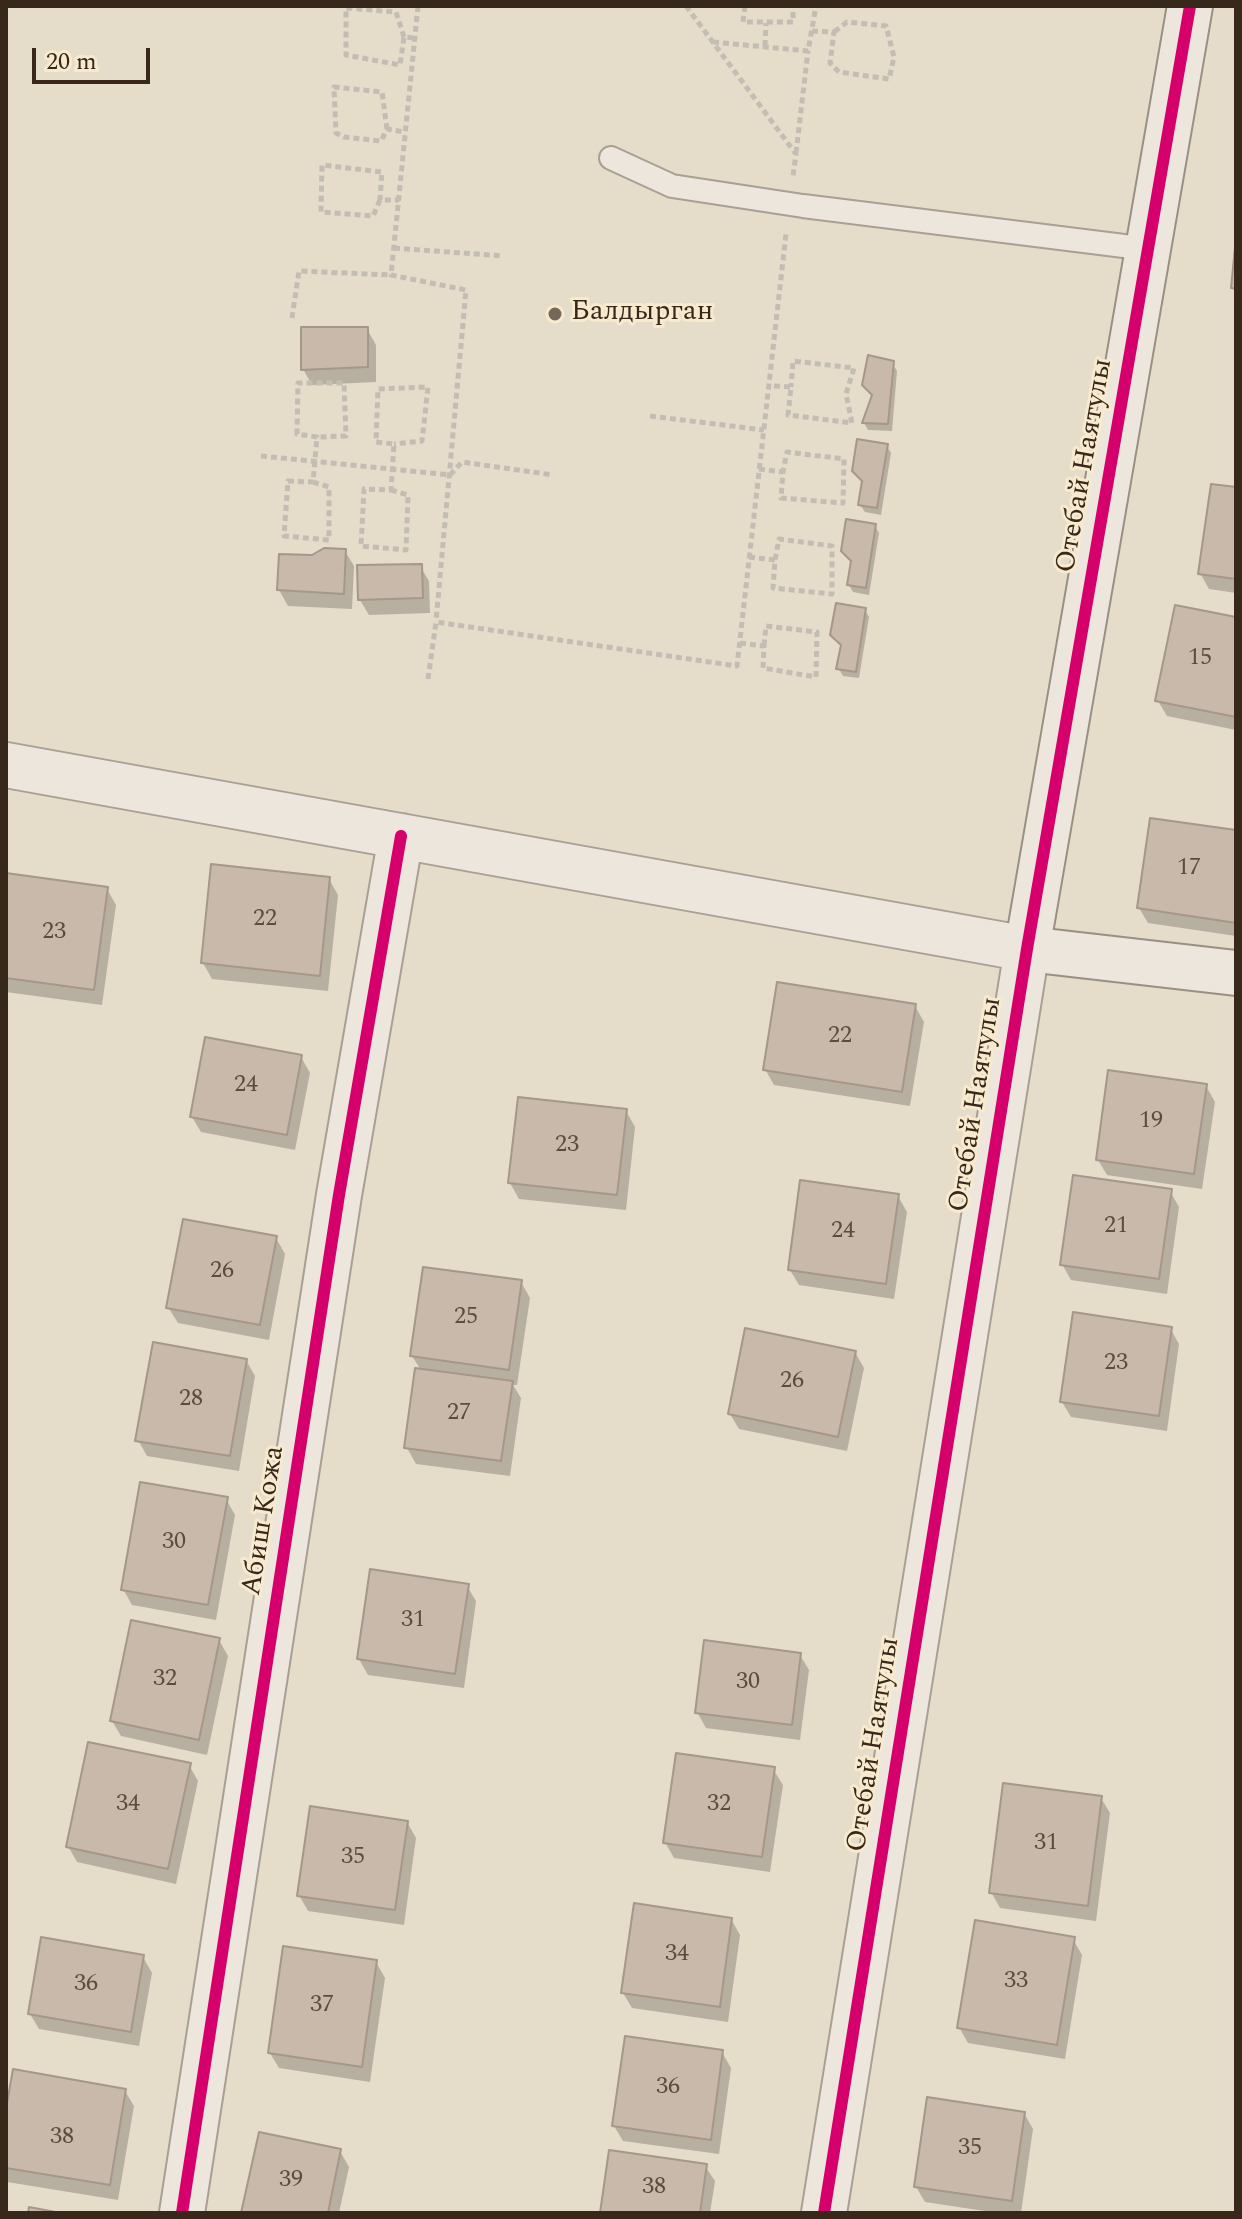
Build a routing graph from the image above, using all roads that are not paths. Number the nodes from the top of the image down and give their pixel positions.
1 (1190, 6) edge
2 (611, 158) dead end
3 (1148, 249) junction
4 (6, 765) edge
5 (401, 836) junction
6 (1027, 949) junction
7 (1236, 973) edge
8 (182, 2213) edge
9 (824, 2213) edge

1 - 3 street, Отебай Наятулы
2 - 3 lane
3 - 6 street, Отебай Наятулы
4 - 5 street
5 - 6 street
5 - 8 street, Абиш Кожа
6 - 7 street
6 - 9 street, Отебай Наятулы

